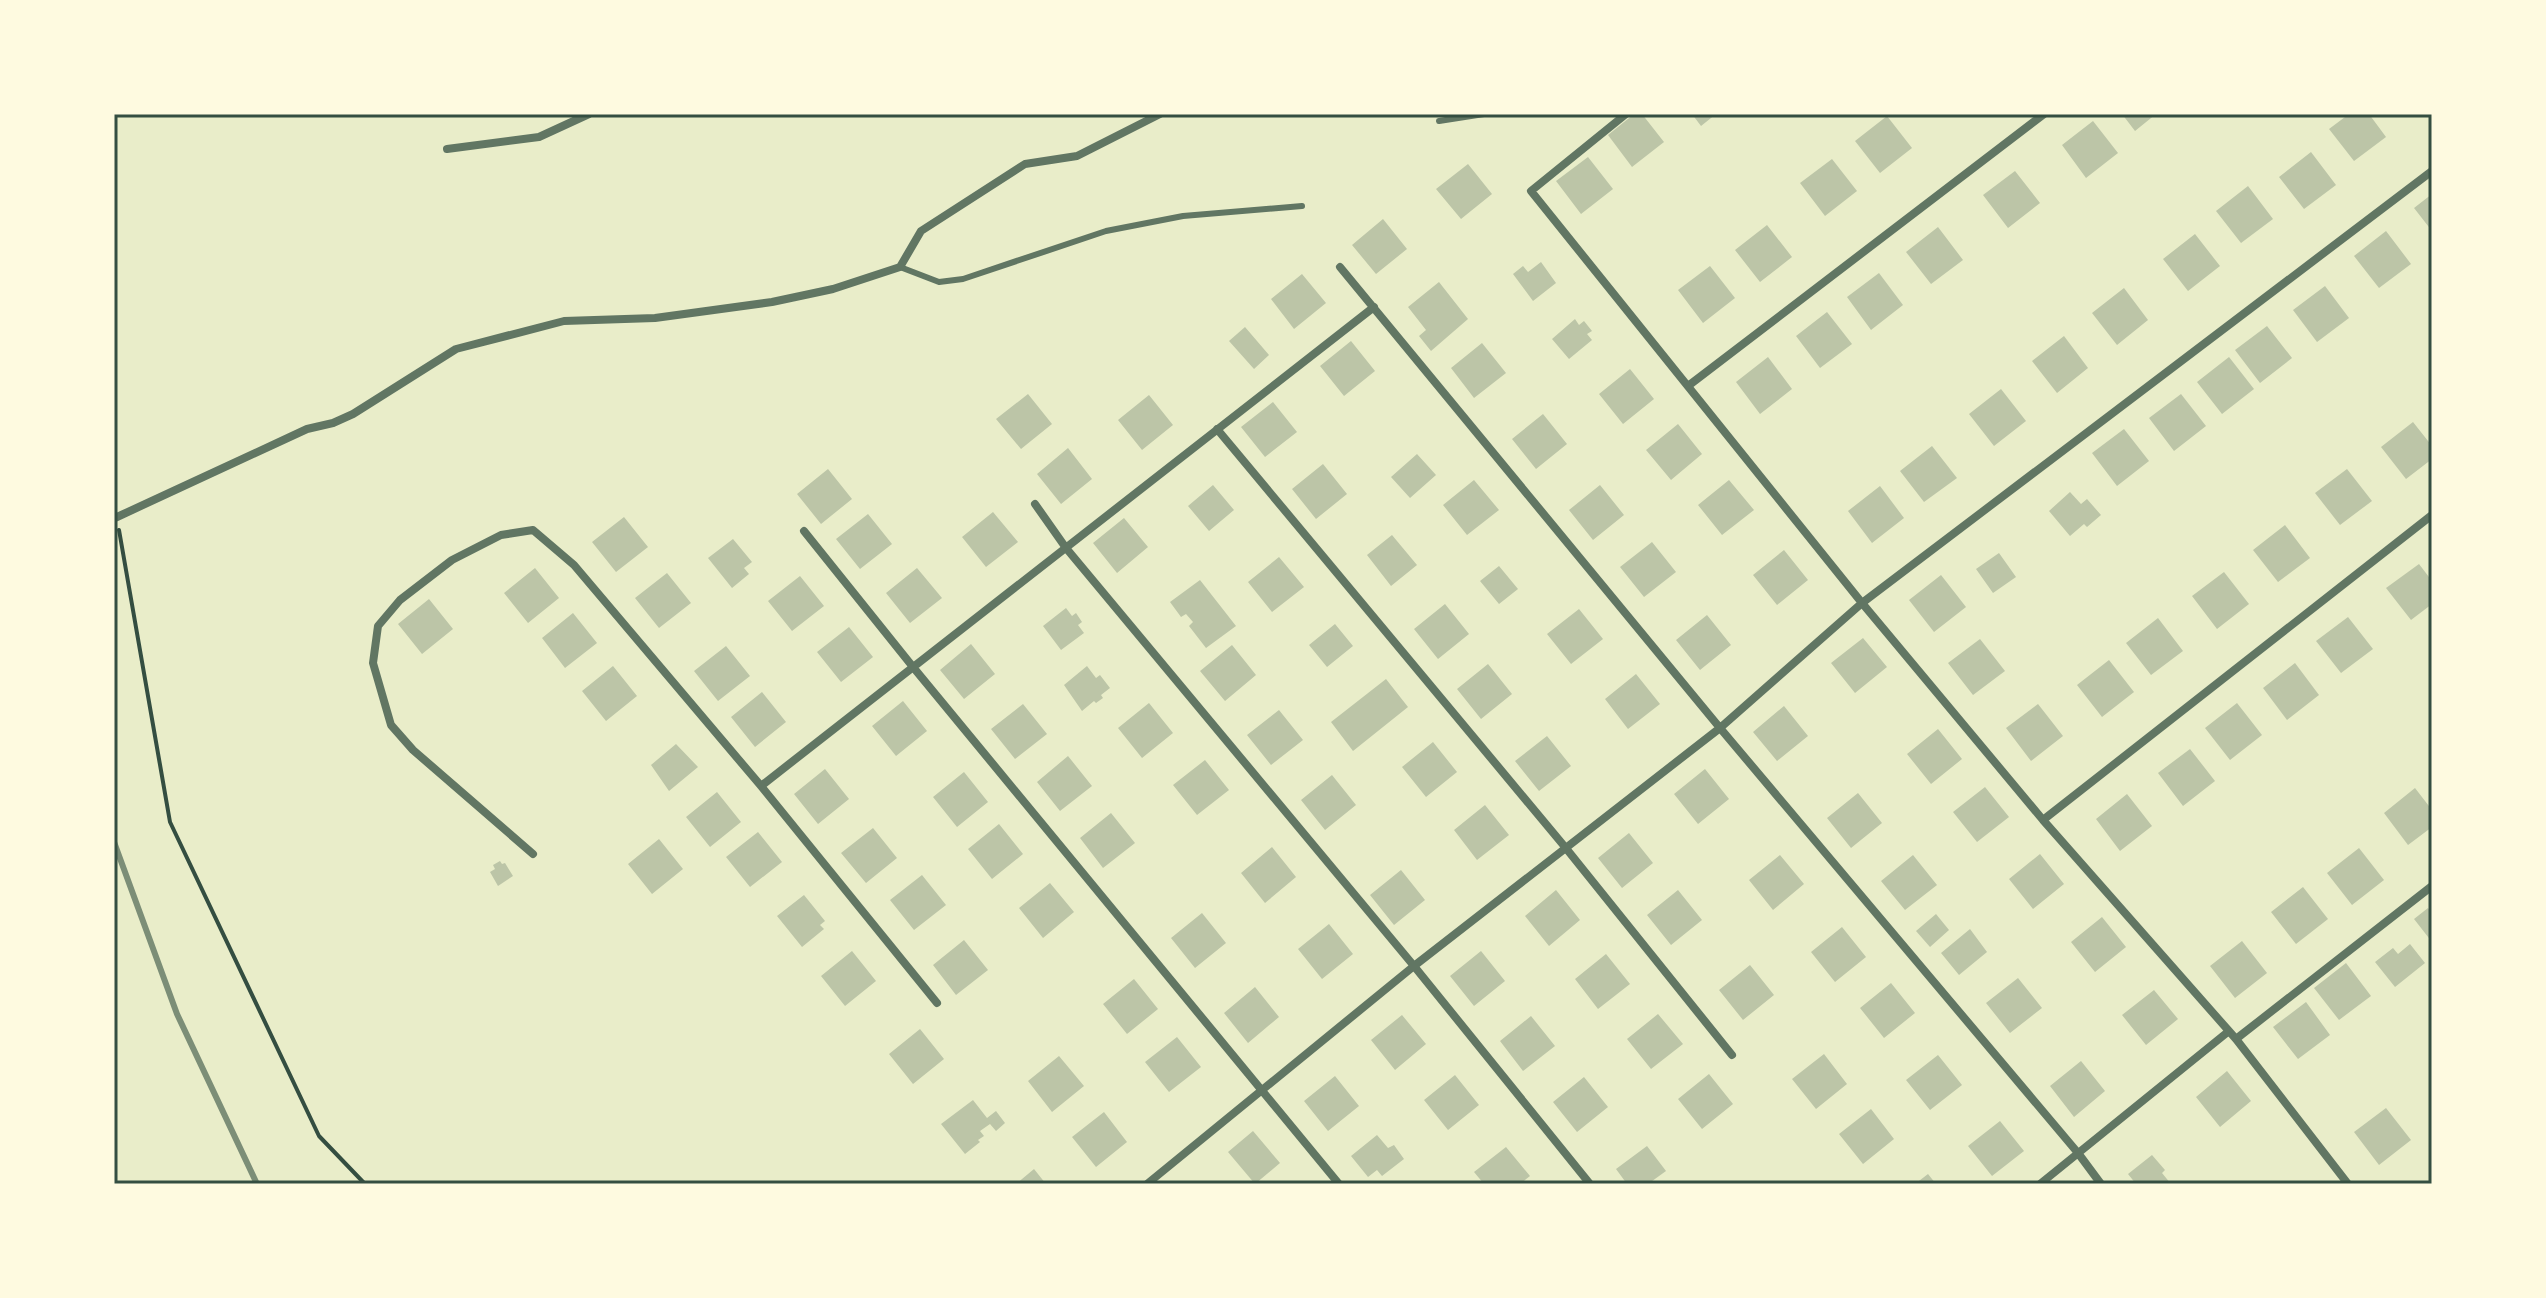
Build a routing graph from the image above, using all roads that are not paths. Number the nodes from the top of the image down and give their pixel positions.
1 (589, 114) edge
2 (1160, 114) edge
3 (1484, 114) edge
4 (1626, 114) edge
5 (2044, 114) edge
6 (1439, 121) dead end
7 (447, 149) dead end
8 (2432, 171) edge
9 (1302, 206) dead end
10 (900, 267) junction
11 (1340, 267) dead end
12 (1374, 307) junction
13 (1688, 386) junction
14 (1217, 429) junction
15 (1035, 504) dead end
16 (2432, 515) edge
17 (117, 517) road end
18 (804, 531) dead end
19 (1066, 548) junction
20 (1862, 603) junction
21 (913, 667) junction
22 (1720, 728) junction
23 (761, 786) junction
24 (2043, 820) junction
25 (1565, 847) junction
26 (533, 854) dead end
27 (2432, 886) edge
28 (1414, 966) junction
29 (937, 1003) dead end
30 (2229, 1031) junction
31 (2236, 1039) junction
32 (1732, 1055) dead end
33 (1261, 1091) junction
34 (2078, 1153) junction
35 (1147, 1184) edge
36 (1339, 1184) edge
37 (1590, 1184) edge
38 (2040, 1184) edge
39 (2101, 1184) edge
40 (2348, 1184) edge

1 - 7 street
2 - 10 street
3 - 6 lane
4 - 13 street
5 - 13 street
8 - 20 street
9 - 10 lane
10 - 17 street
11 - 12 street
12 - 14 street
12 - 22 street
13 - 20 street
14 - 19 street
14 - 25 street
15 - 19 street
16 - 24 street
18 - 21 street
19 - 21 street
19 - 28 street
20 - 22 street
20 - 24 street
21 - 23 street
21 - 33 street
22 - 25 street
22 - 34 street
23 - 26 street
23 - 29 street
24 - 30 street
25 - 28 street
25 - 32 street
27 - 31 street
28 - 33 street
28 - 37 street
30 - 31 street
30 - 34 street
31 - 40 street
33 - 35 street
33 - 36 street
34 - 38 street
34 - 39 street

